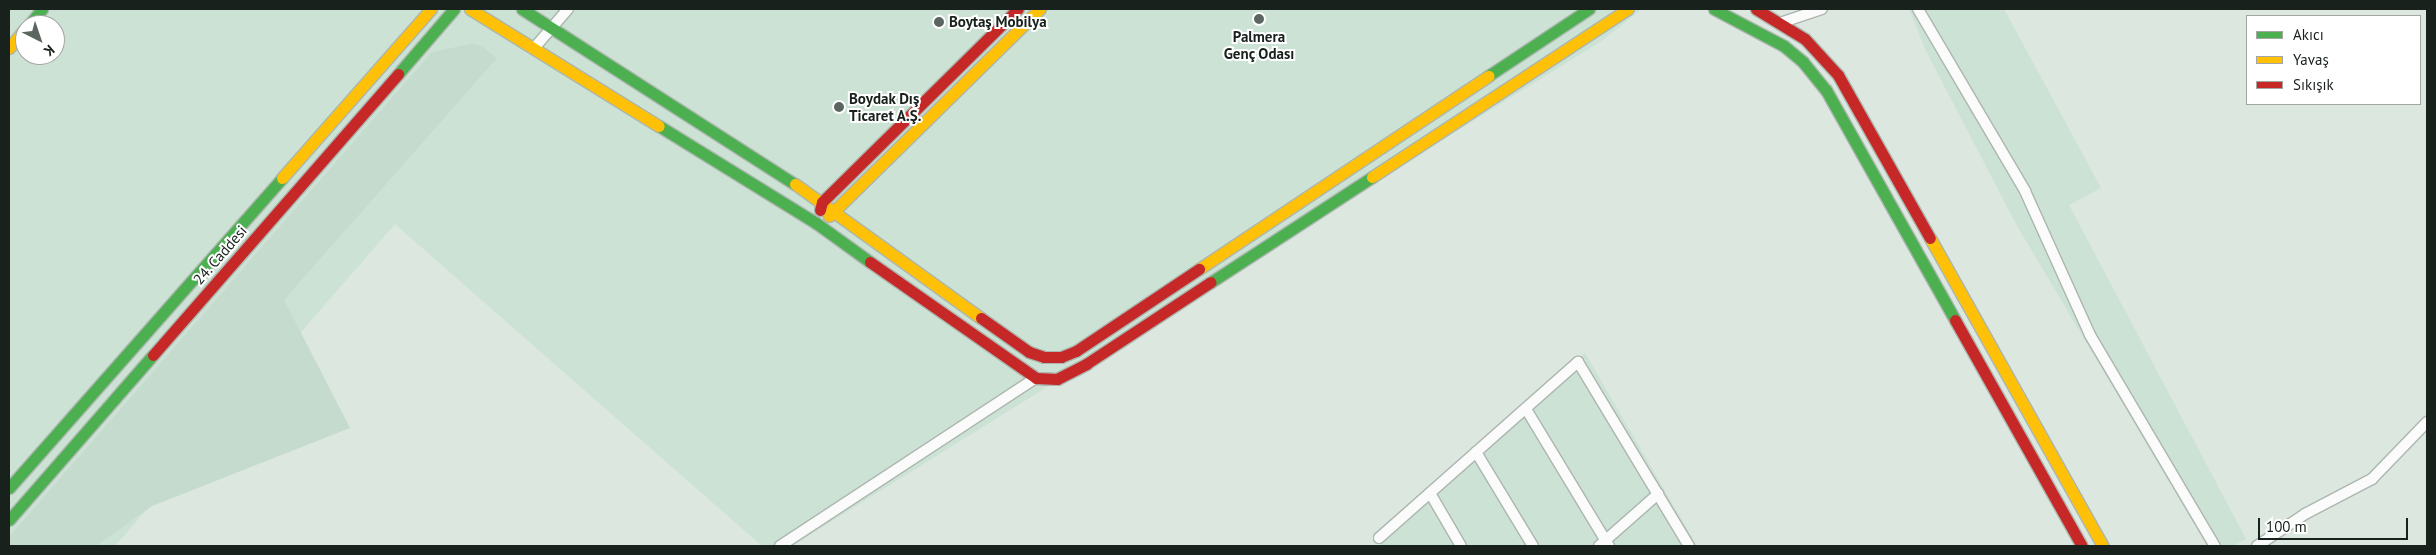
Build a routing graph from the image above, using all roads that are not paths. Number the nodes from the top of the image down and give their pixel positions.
1 (431, 9) edge
2 (454, 9) edge
3 (470, 9) edge
4 (522, 9) edge
5 (568, 9) edge
6 (1018, 9) edge
7 (1040, 9) edge
8 (1588, 9) edge
9 (1628, 9) edge
10 (1714, 9) edge
11 (1756, 9) edge
12 (1822, 9) edge
13 (1918, 9) edge
14 (1780, 23) junction
15 (550, 29) junction
16 (535, 47) junction
17 (822, 202) junction
18 (836, 212) junction
19 (816, 223) junction
20 (1036, 378) junction
21 (1526, 409) junction
22 (2427, 422) edge
23 (1476, 452) junction
24 (9, 488) edge
25 (1430, 493) junction
26 (1658, 494) junction
27 (9, 520) edge
28 (1379, 538) dead end
29 (1604, 544) edge
30 (780, 546) edge
31 (1461, 546) edge
32 (1533, 546) edge
33 (1689, 546) edge
34 (2082, 546) edge
35 (2103, 546) edge
36 (2215, 546) edge
37 (2257, 546) edge

1 - 24 street, 24. Caddesi
2 - 27 street, 24. Caddesi
3 - 16 street
4 - 15 street
5 - 15 street
6 - 17 street
7 - 18 street
8 - 18 street
9 - 20 street
10 - 34 street
11 - 14 street
12 - 14 street
13 - 36 street
14 - 35 street
15 - 16 street
15 - 17 street
16 - 19 street
17 - 18 street
17 - 19 street
18 - 19 street
19 - 20 street
20 - 30 street
21 - 23 street
21 - 26 street
21 - 29 street
22 - 37 street
23 - 25 street
23 - 32 street
25 - 28 street
25 - 31 street
26 - 29 street
26 - 33 street

